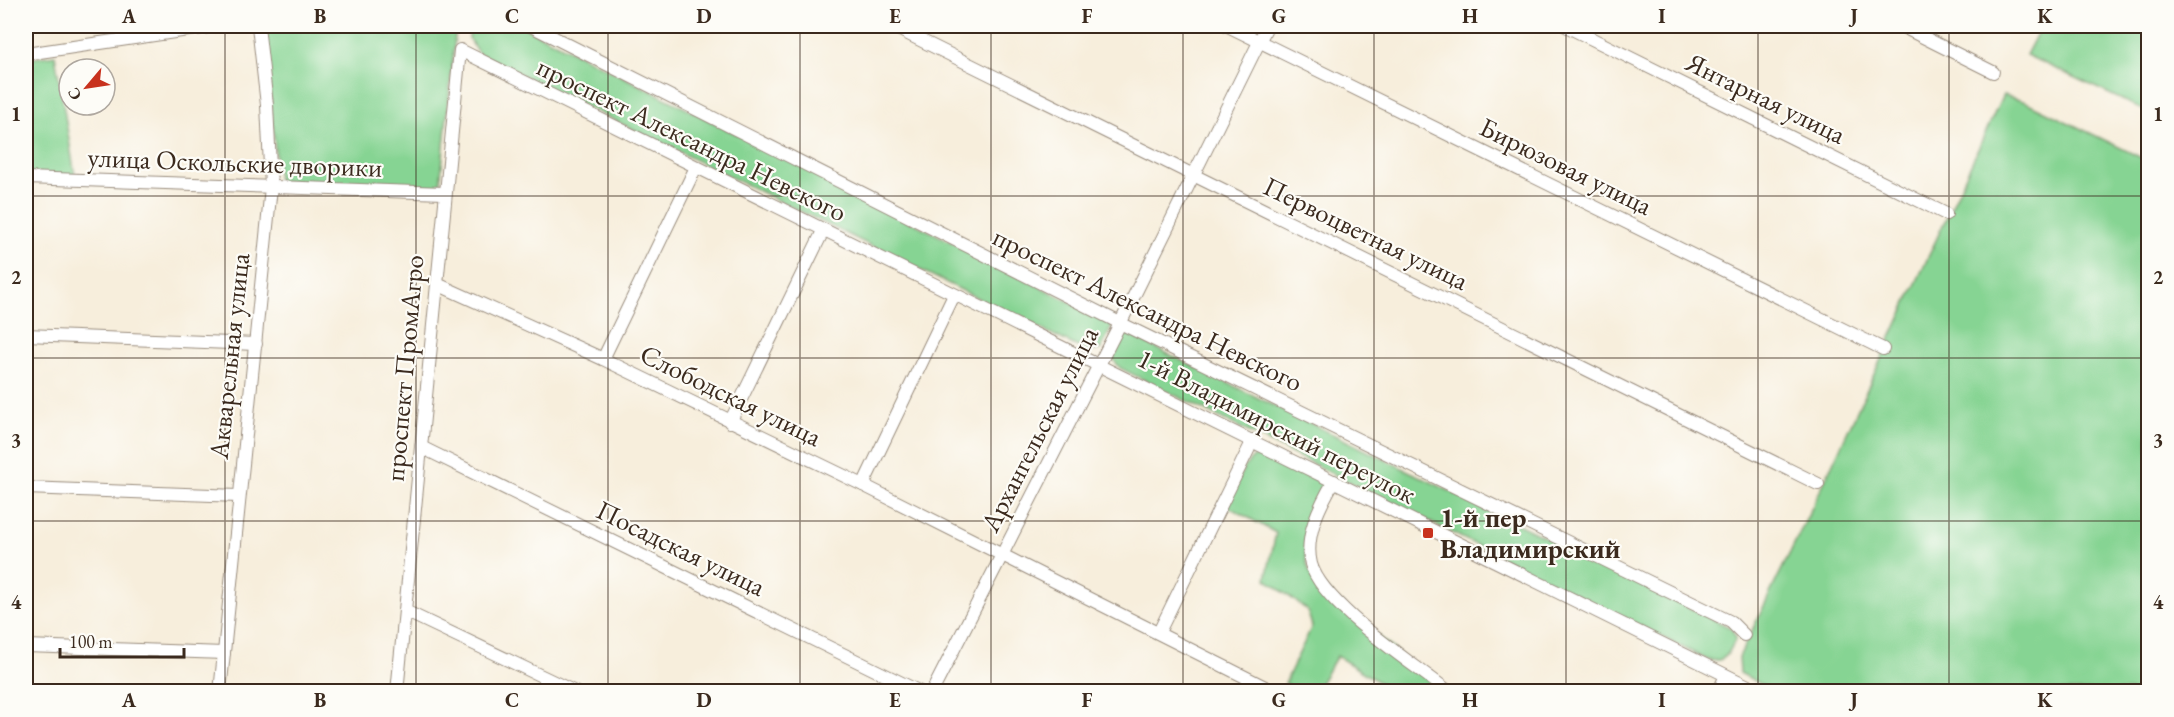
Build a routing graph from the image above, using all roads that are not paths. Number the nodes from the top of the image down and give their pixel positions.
1 (215, 26) edge
2 (258, 26) edge
3 (531, 26) edge
4 (892, 26) edge
5 (1228, 26) edge
6 (1267, 26) edge
7 (1566, 26) edge
8 (1901, 26) edge
9 (1259, 41) junction
10 (460, 50) joint
11 (26, 54) edge
12 (1993, 72) dead end
13 (696, 167) junction
14 (1194, 175) junction
15 (26, 178) edge
16 (271, 187) junction
17 (444, 193) junction
18 (1946, 214) dead end
19 (823, 231) junction
20 (437, 284) junction
21 (954, 295) junction
22 (1120, 323) junction
23 (26, 335) edge
24 (256, 344) junction
25 (1883, 349) dead end
26 (603, 359) junction
27 (1098, 363) junction
28 (730, 422) junction
29 (1253, 440) junction
30 (421, 447) junction
31 (1334, 481) junction
32 (1818, 484) dead end
33 (863, 485) junction
34 (26, 488) edge
35 (238, 496) junction
36 (1001, 555) junction
37 (405, 611) junction
38 (1159, 632) junction
39 (1744, 635) dead end
40 (26, 646) edge
41 (224, 653) junction
42 (1726, 676) junction
43 (1753, 690) edge
44 (220, 692) edge
45 (397, 692) edge
46 (575, 692) edge
47 (920, 692) edge
48 (932, 692) edge
49 (1275, 692) edge
50 (1449, 692) edge
51 (1718, 692) edge

1 - 11 street
2 - 16 street, Акварельная улица
3 - 22 street, проспект Александра Невского
4 - 14 street, Первоцветная улица
5 - 9 street, Бирюзовая улица
6 - 9 street, Архангельская улица
7 - 18 street, Янтарная улица
8 - 12 street
9 - 14 street, Архангельская улица
9 - 25 street, Бирюзовая улица
10 - 13 street, проспект Александра Невского
10 - 17 street, проспект ПромАгро
13 - 19 street, проспект Александра Невского
13 - 26 street
14 - 22 street, Архангельская улица
14 - 32 street, Первоцветная улица
15 - 16 street, улица Оскольские дворики
16 - 17 street, улица Оскольские дворики
16 - 24 street, Акварельная улица
17 - 20 street, проспект ПромАгро
19 - 21 street, проспект Александра Невского
19 - 28 street
20 - 26 street, Слободская улица
20 - 30 street, проспект ПромАгро
21 - 27 street, проспект Александра Невского
21 - 33 street
22 - 27 street, Архангельская улица
22 - 39 street, проспект Александра Невского
23 - 24 street
24 - 35 street, Акварельная улица
26 - 28 street, Слободская улица
27 - 29 street, 1-й Владимирский переулок
27 - 36 street, Архангельская улица
28 - 33 street, Слободская улица
29 - 31 street, 1-й Владимирский переулок
29 - 38 street
30 - 37 street, проспект ПромАгро
30 - 47 street, Посадская улица
31 - 42 street, 1-й Владимирский переулок
31 - 50 street
33 - 36 street, Слободская улица
34 - 35 street
35 - 41 street, Акварельная улица
36 - 38 street, Слободская улица
36 - 48 street, Архангельская улица
37 - 45 street, проспект ПромАгро
37 - 46 street
38 - 49 street, Слободская улица
40 - 41 street
41 - 44 street, Акварельная улица
42 - 43 street, 1-й Владимирский переулок
42 - 51 street

